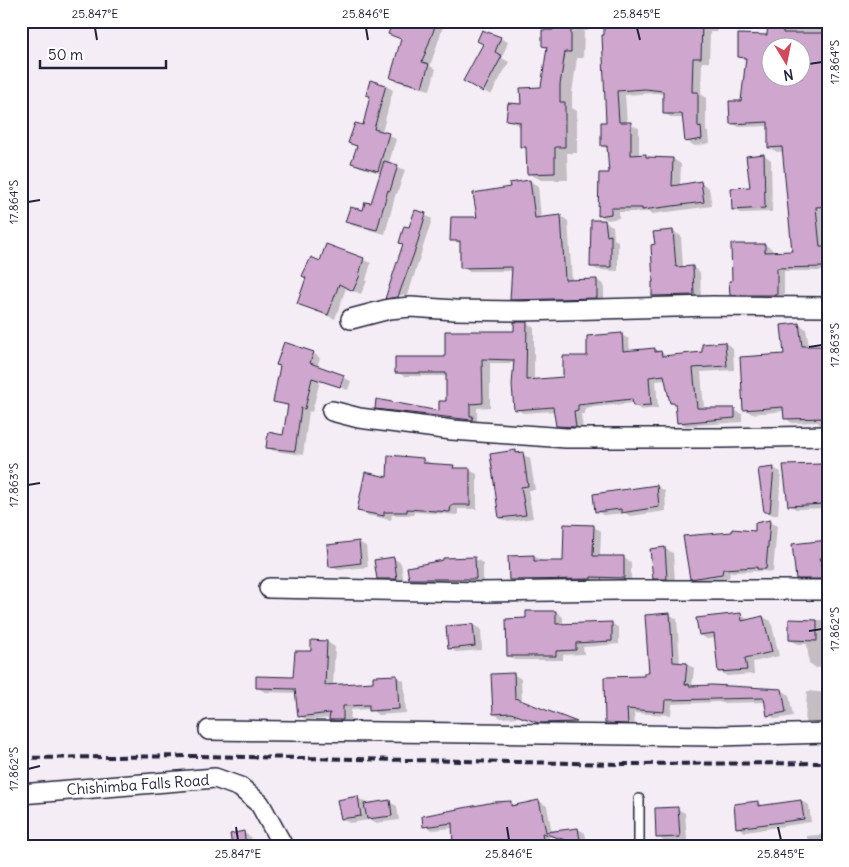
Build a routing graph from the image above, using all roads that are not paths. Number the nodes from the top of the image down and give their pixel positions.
1 (828, 307) edge
2 (351, 319) dead end
3 (332, 411) dead end
4 (828, 436) edge
5 (269, 588) dead end
6 (828, 590) edge
7 (209, 730) dead end
8 (828, 733) edge
9 (21, 794) edge
10 (639, 799) dead end
11 (283, 846) edge
12 (639, 846) edge

1 - 2 street
3 - 4 street
5 - 6 street
7 - 8 street
9 - 11 street, Chishimba Falls Road
10 - 12 lane

